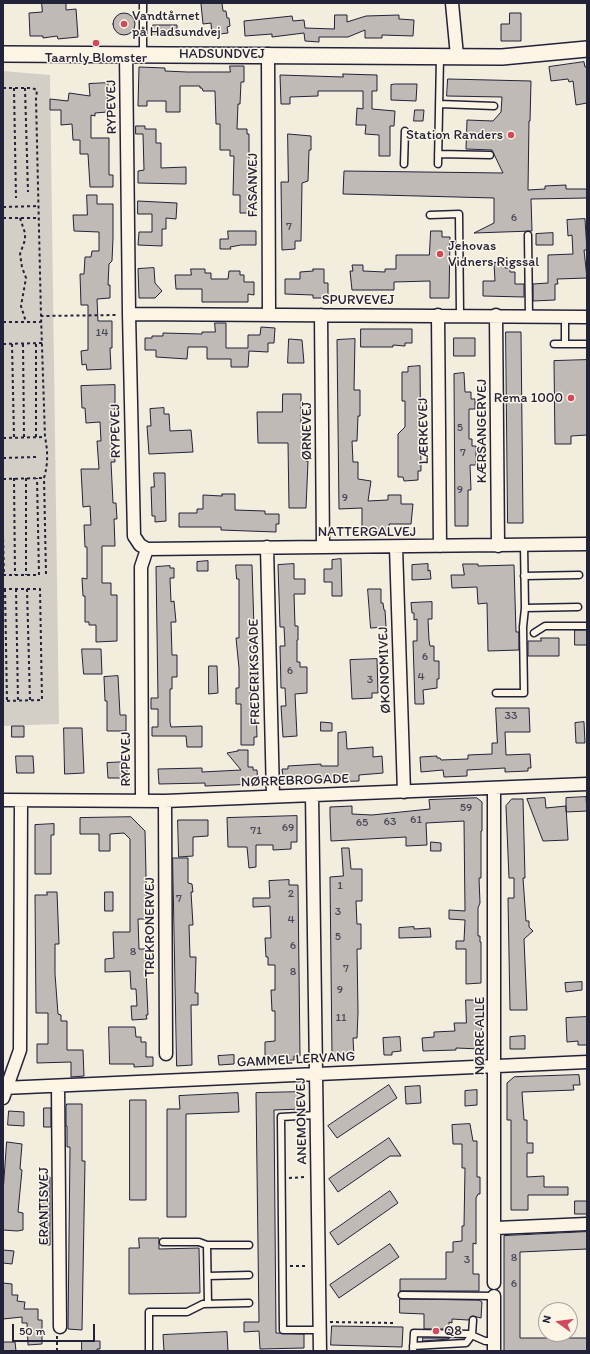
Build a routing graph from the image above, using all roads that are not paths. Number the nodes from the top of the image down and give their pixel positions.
1 (143, 3) edge
2 (452, 3) edge
3 (587, 49) edge
4 (3, 54) edge
5 (126, 54) junction
6 (143, 54) junction
7 (268, 54) junction
8 (440, 56) junction
9 (457, 56) junction
10 (439, 104) junction
11 (494, 106) dead end
12 (405, 131) dead end
13 (438, 154) junction
14 (490, 155) dead end
15 (404, 164) dead end
16 (438, 164) dead end
17 (430, 215) dead end
18 (528, 235) dead end
19 (129, 314) junction
20 (269, 315) junction
21 (322, 315) junction
22 (438, 315) junction
23 (460, 315) junction
24 (496, 315) junction
25 (529, 316) junction
26 (565, 317) junction
27 (587, 317) edge
28 (554, 344) dead end
29 (565, 344) junction
30 (587, 344) edge
31 (587, 544) edge
32 (524, 545) junction
33 (440, 546) junction
34 (498, 546) junction
35 (267, 547) junction
36 (323, 547) junction
37 (396, 547) junction
38 (147, 549) junction
39 (579, 575) dead end
40 (524, 576) junction
41 (578, 607) dead end
42 (525, 608) junction
43 (587, 626) edge
44 (534, 633) dead end
45 (496, 694) dead end
46 (587, 784) edge
47 (494, 788) junction
48 (404, 792) junction
49 (312, 795) junction
50 (273, 796) junction
51 (3, 800) edge
52 (142, 800) junction
53 (21, 801) junction
54 (165, 801) junction
55 (166, 1054) dead end
56 (587, 1062) edge
57 (495, 1067) junction
58 (316, 1074) junction
59 (58, 1086) junction
60 (4, 1092) edge
61 (316, 1115) junction
62 (587, 1224) edge
63 (496, 1228) junction
64 (163, 1242) dead end
65 (249, 1244) dead end
66 (207, 1246) junction
67 (249, 1275) dead end
68 (208, 1276) junction
69 (494, 1283) dead end
70 (402, 1295) dead end
71 (494, 1296) joint
72 (208, 1304) junction
73 (249, 1304) dead end
74 (473, 1320) dead end
75 (319, 1326) junction
76 (60, 1327) dead end
77 (472, 1335) junction
78 (494, 1346) edge
79 (413, 1348) edge
80 (149, 1351) edge
81 (320, 1351) edge

1 - 6 lane
2 - 9 street
3 - 9 street, HADSUNDVEJ
4 - 5 street, HADSUNDVEJ
5 - 6 street, HADSUNDVEJ
5 - 19 street, RYPEVEJ
6 - 7 street, HADSUNDVEJ
7 - 8 street, HADSUNDVEJ
7 - 20 street, FASANVEJ
8 - 9 street, HADSUNDVEJ
8 - 10 lane
10 - 11 lane
10 - 13 lane
12 - 15 lane
13 - 14 lane
13 - 16 lane
17 - 23 lane
18 - 25 lane
19 - 20 street, SPURVEVEJ
19 - 38 street, RYPEVEJ
20 - 21 street, SPURVEVEJ
21 - 22 street, SPURVEVEJ
21 - 36 street, ØRNEVEJ
22 - 23 street, SPURVEVEJ
22 - 33 street, LÆRKEVEJ
23 - 24 street, SPURVEVEJ
24 - 25 street, SPURVEVEJ
24 - 34 street, KÆRSANGERVEJ
25 - 26 street, SPURVEVEJ
26 - 27 street, SPURVEVEJ
26 - 29 lane
28 - 29 lane
29 - 30 lane
31 - 32 street, NATTERGALVEJ
32 - 34 street, NATTERGALVEJ
32 - 40 lane
33 - 34 street, NATTERGALVEJ
33 - 37 street, NATTERGALVEJ
35 - 36 street, NATTERGALVEJ
35 - 38 street, NATTERGALVEJ
35 - 50 street, FREDERIKSGADE
36 - 37 street, NATTERGALVEJ
37 - 48 street, ØKONOMIVEJ
38 - 52 street, RYPEVEJ
39 - 40 lane
40 - 42 lane
41 - 42 lane
42 - 45 lane
43 - 44 lane
46 - 47 street, NØRREBROGADE
47 - 48 street, NØRREBROGADE
47 - 57 street, NØRRE ALLE
48 - 49 street, NØRREBROGADE
49 - 50 street, NØRREBROGADE
49 - 58 street, ANEMONEVEJ
50 - 54 street, NØRREBROGADE
51 - 53 street, NØRREBROGADE
52 - 53 street, NØRREBROGADE
52 - 54 street, NØRREBROGADE
53 - 60 street
54 - 55 street, TREKRONERVEJ
56 - 57 street, GAMMEL LERVANG
57 - 58 street, GAMMEL LERVANG
57 - 63 street, NØRRE ALLE
58 - 59 street, GAMMEL LERVANG
58 - 61 street, ANEMONEVEJ
59 - 60 street, GAMMEL LERVANG
59 - 76 street, ERANTISVEJ
61 - 75 street, ANEMONEVEJ
61 - 75 lane
62 - 63 street
63 - 69 street, NØRRE ALLE
64 - 66 lane
65 - 66 lane
66 - 68 lane
67 - 68 lane
68 - 72 lane
70 - 71 lane
71 - 78 street
72 - 73 lane
72 - 80 lane
74 - 77 lane
75 - 81 street, ANEMONEVEJ
77 - 78 lane
77 - 79 lane
77 - 79 lane

